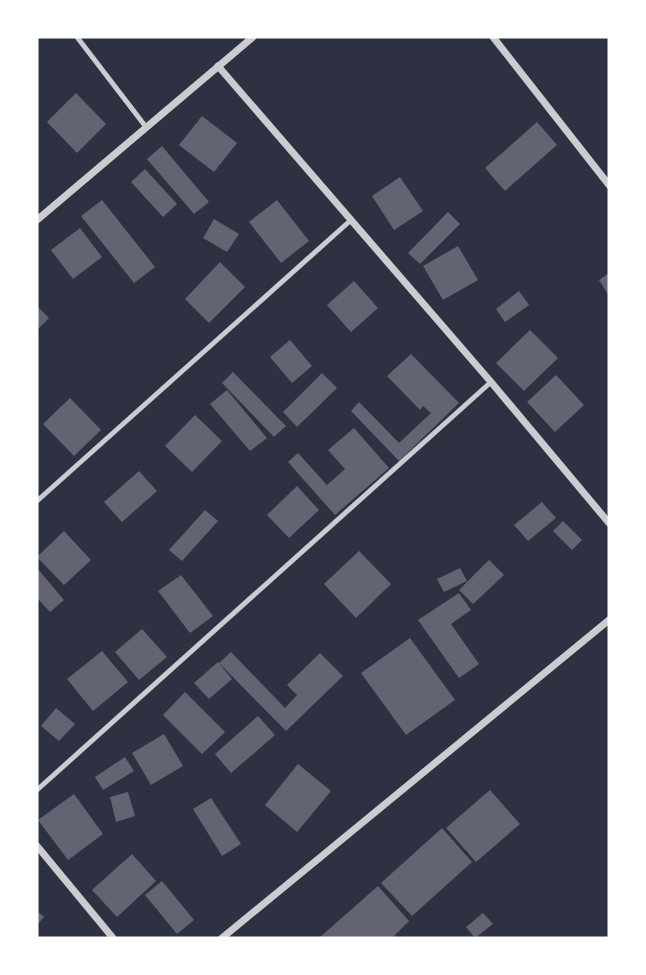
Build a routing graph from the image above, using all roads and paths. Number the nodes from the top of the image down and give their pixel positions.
1 (77, 37) edge
2 (253, 37) edge
3 (493, 37) edge
4 (218, 66) junction
5 (146, 127) junction
6 (609, 185) edge
7 (37, 220) edge
8 (351, 220) junction
9 (491, 382) junction
10 (37, 501) edge
11 (609, 523) edge
12 (609, 620) edge
13 (37, 790) edge
14 (37, 846) edge
15 (113, 938) edge
16 (222, 938) edge

1 - 5 lane
2 - 4 street
3 - 6 street
4 - 5 street
4 - 8 street
5 - 7 street
8 - 9 street
8 - 10 lane
9 - 11 street
9 - 13 lane
12 - 16 street
14 - 15 street

